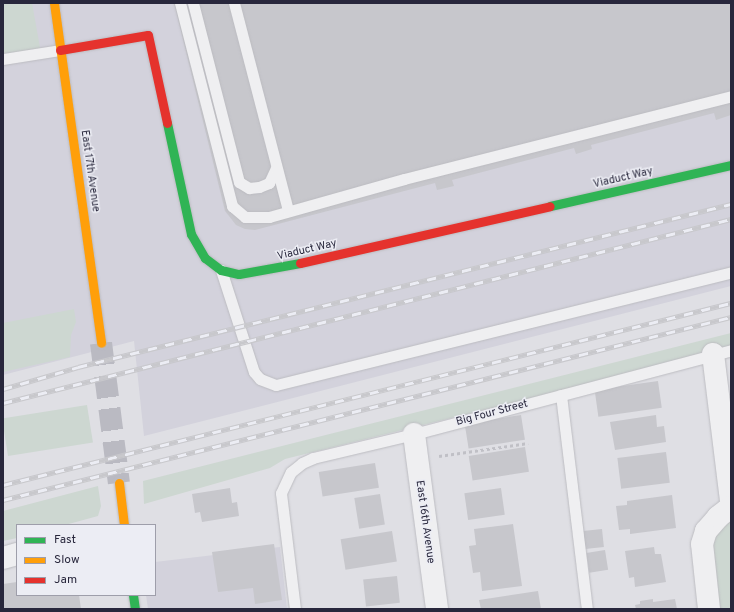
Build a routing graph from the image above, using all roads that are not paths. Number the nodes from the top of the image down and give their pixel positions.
1 (54, 3) edge
2 (180, 3) edge
3 (193, 3) edge
4 (234, 3) edge
5 (60, 50) junction
6 (3, 58) edge
7 (731, 96) edge
8 (731, 165) edge
9 (276, 168) junction
10 (288, 211) junction
11 (221, 270) junction
12 (731, 272) edge
13 (102, 343) tunnel mouth
14 (722, 352) edge
15 (560, 395) junction
16 (414, 434) junction
17 (119, 483) tunnel mouth
18 (731, 500) edge
19 (731, 507) edge
20 (124, 524) edge
21 (16, 554) edge
22 (3, 558) edge
23 (133, 596) edge
24 (135, 609) edge
25 (295, 609) edge
26 (437, 609) edge
27 (587, 609) edge
28 (709, 609) edge

1 - 5 street, East 17th Avenue
2 - 10 lane
3 - 9 lane
4 - 9 lane
5 - 6 lane
5 - 11 street, Viaduct Way
5 - 13 street, East 17th Avenue
7 - 10 lane
8 - 11 street, Viaduct Way
9 - 10 lane
11 - 12 lane
14 - 15 lane, Big Four Street
14 - 18 street
15 - 16 lane, Big Four Street
15 - 27 lane
16 - 25 lane, Big Four Street
16 - 26 street, East 16th Avenue
17 - 20 street
19 - 28 street
21 - 22 street
23 - 24 street

